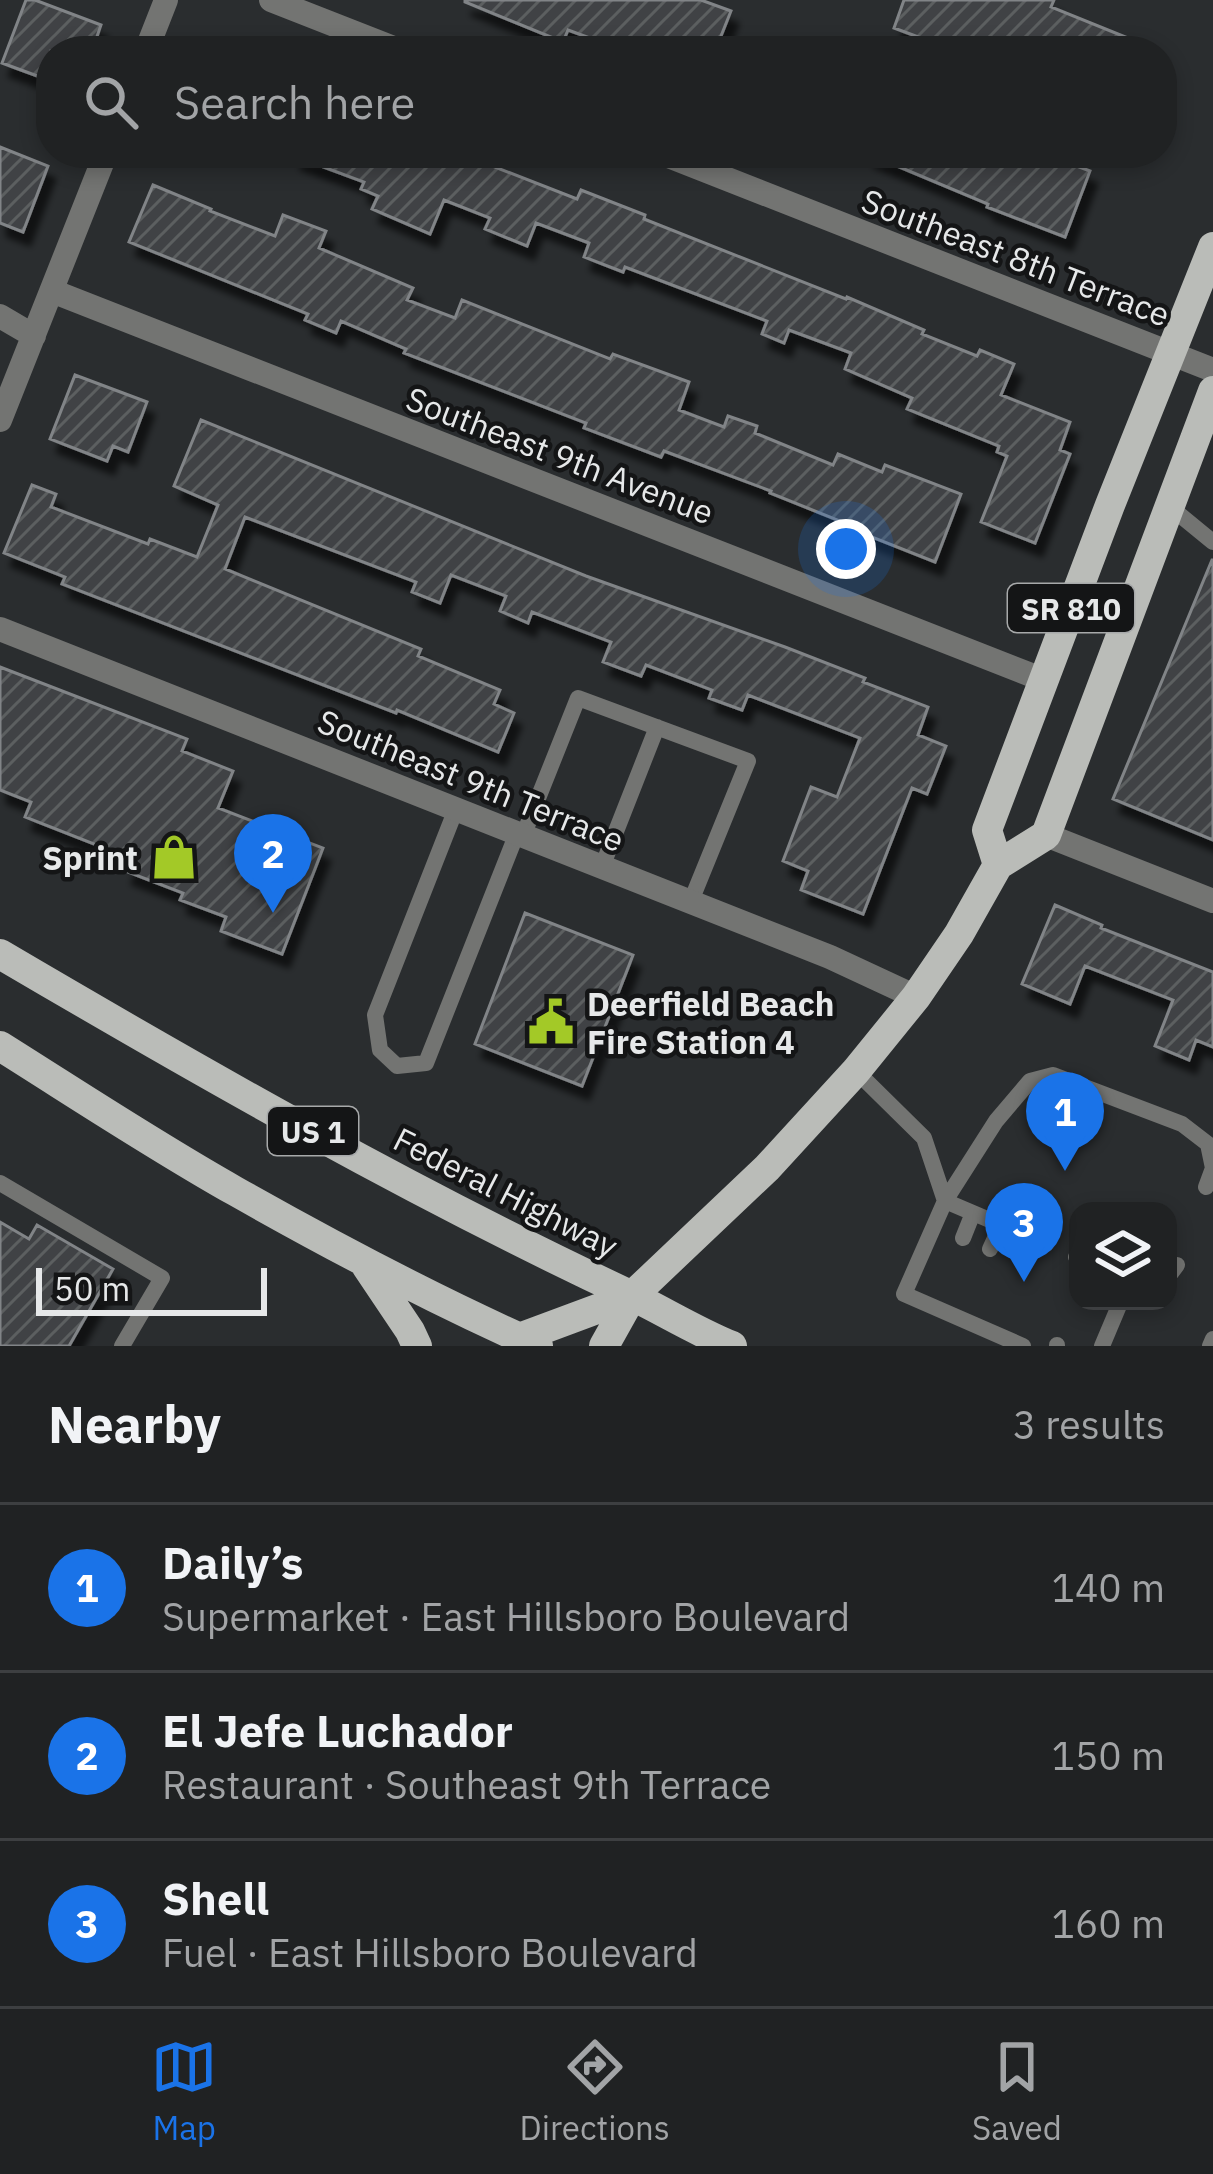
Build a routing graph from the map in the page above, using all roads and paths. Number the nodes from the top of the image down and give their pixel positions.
1 (166, 0) edge
2 (271, 0) edge
3 (152, 36) edge
4 (363, 36) edge
5 (100, 168) edge
6 (699, 168) edge
7 (1213, 247) edge
8 (52, 291) junction
9 (0, 316) edge
10 (34, 336) junction
11 (1171, 353) junction
12 (1213, 370) edge
13 (1213, 391) edge
14 (0, 420) edge
15 (1169, 506) junction
16 (1213, 542) edge
17 (0, 629) edge
18 (1043, 680) junction
19 (657, 727) junction
20 (456, 809) junction
21 (520, 835) junction
22 (1046, 835) junction
23 (998, 865) junction
24 (602, 867) junction
25 (691, 902) junction
26 (1213, 902) edge
27 (0, 954) edge
28 (916, 997) junction
29 (0, 1046) edge
30 (856, 1071) junction
31 (0, 1183) edge
32 (1206, 1187) dead end
33 (945, 1201) junction
34 (974, 1213) junction
35 (1000, 1225) junction
36 (963, 1238) dead end
37 (1046, 1244) dead end
38 (990, 1250) dead end
39 (364, 1262) junction
40 (632, 1296) junction
41 (1116, 1310) edge
42 (1013, 1336) edge
43 (528, 1342) edge
44 (122, 1346) edge
45 (417, 1346) edge
46 (604, 1346) edge
47 (732, 1346) edge
48 (1102, 1346) edge

1 - 3 street
2 - 4 street
5 - 8 street
6 - 11 street, Southeast 8th Terrace
7 - 11 main road, SR 810
8 - 10 street
8 - 18 street, Southeast 9th Avenue
9 - 10 street
10 - 14 street
11 - 12 street, Southeast 8th Terrace
11 - 18 main road, SR 810
13 - 15 main road, SR 810
15 - 16 lane
15 - 22 main road, SR 810
17 - 20 street, Southeast 9th Terrace
18 - 23 main road, SR 810
19 - 21 lane
19 - 24 lane
19 - 25 lane
20 - 21 street, Southeast 9th Terrace
20 - 21 lane
21 - 24 street, Southeast 9th Terrace
22 - 23 main road
22 - 26 street
23 - 28 main road
24 - 25 street, Southeast 9th Terrace
25 - 28 street, Southeast 9th Terrace
27 - 40 main road, Federal Highway / US 1
28 - 30 main road
29 - 39 main road, US 1
30 - 33 lane
30 - 40 main road
31 - 44 lane
32 - 33 lane
33 - 34 lane
33 - 42 lane
34 - 35 lane
34 - 36 lane
35 - 37 lane
35 - 38 lane
39 - 43 main road, US 1
39 - 45 main road
40 - 43 main road
40 - 46 main road
40 - 47 main road, Federal Highway / US 1
41 - 48 lane

